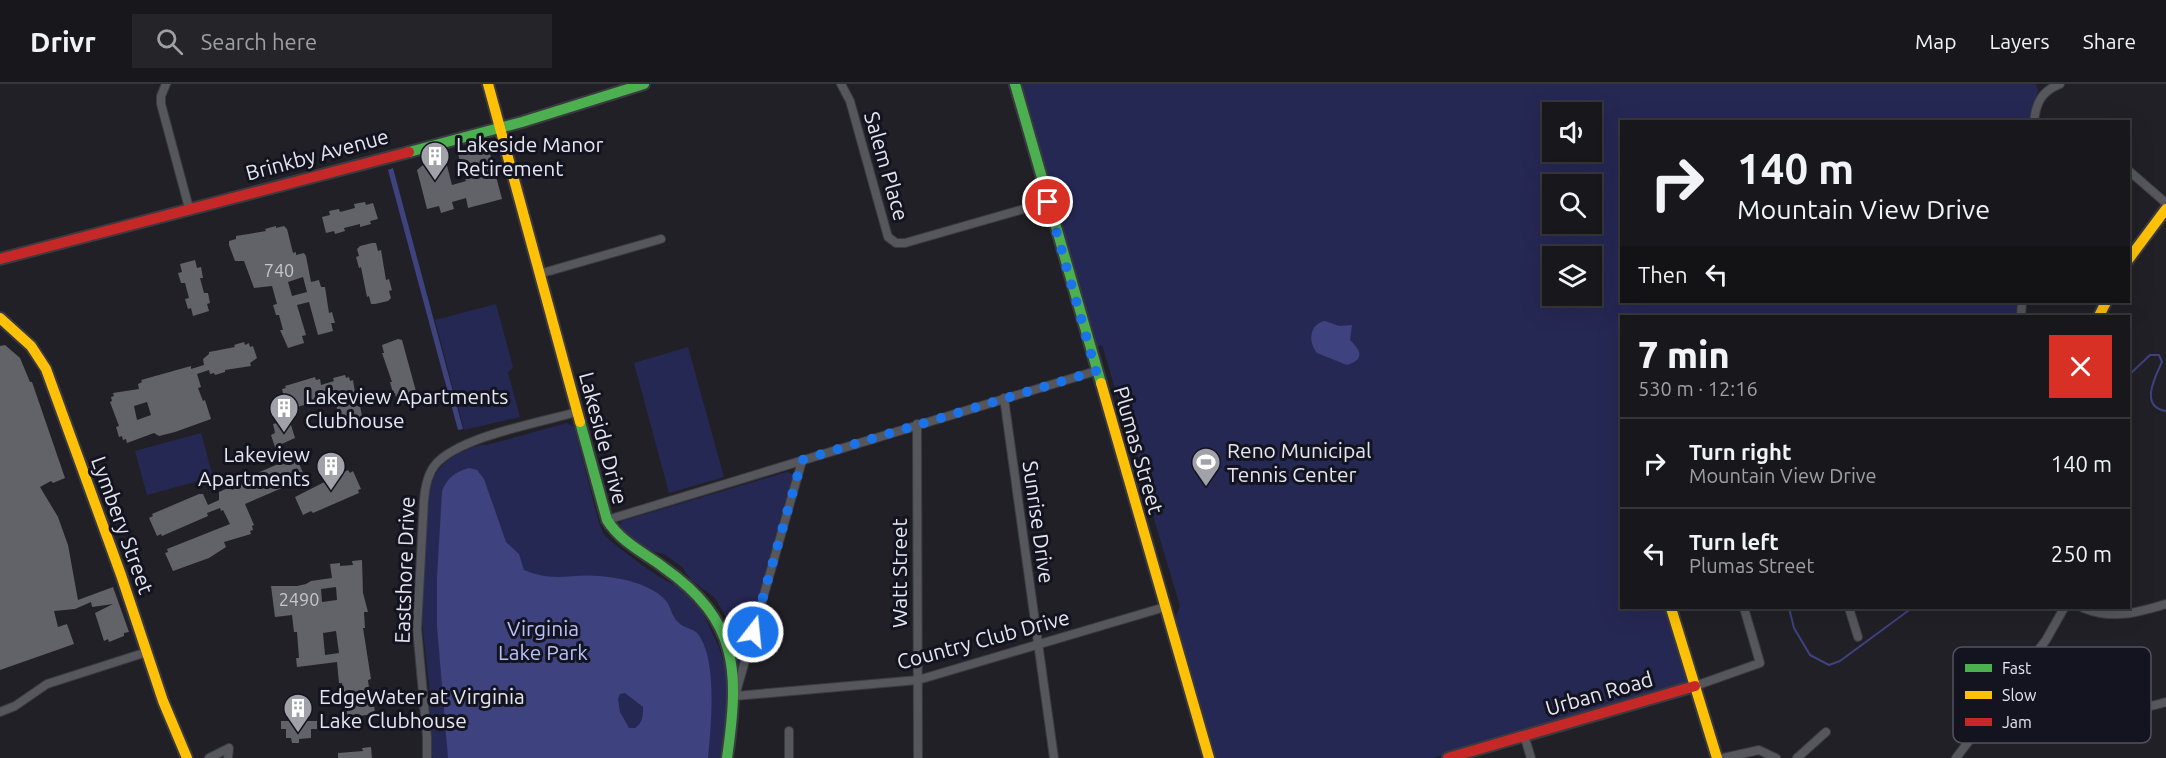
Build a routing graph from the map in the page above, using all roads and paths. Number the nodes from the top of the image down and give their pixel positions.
1 (166, 84) edge
2 (488, 84) edge
3 (644, 84) edge
4 (841, 84) edge
5 (1015, 84) edge
6 (2057, 85) edge
7 (2034, 120) edge
8 (500, 128) junction
9 (2130, 172) edge
10 (1048, 202) junction
11 (2166, 203) edge
12 (189, 208) junction
13 (2166, 209) edge
14 (661, 238) dead end
15 (2130, 257) edge
16 (0, 259) edge
17 (539, 274) junction
18 (0, 318) edge
19 (1096, 371) junction
20 (1004, 398) junction
21 (577, 412) junction
22 (917, 424) junction
23 (802, 460) junction
24 (607, 520) junction
25 (2166, 604) edge
26 (1165, 607) junction
27 (1671, 609) edge
28 (1743, 609) edge
29 (1849, 609) edge
30 (2063, 609) edge
31 (2087, 609) edge
32 (1858, 637) dead end
33 (1038, 644) junction
34 (2041, 647) edge
35 (147, 652) junction
36 (918, 680) junction
37 (1695, 686) junction
38 (735, 696) junction
39 (2166, 702) edge
40 (2151, 706) edge
41 (0, 712) edge
42 (789, 731) dead end
43 (1826, 732) dead end
44 (1524, 735) junction
45 (1968, 743) edge
46 (187, 758) edge
47 (209, 758) edge
48 (228, 758) edge
49 (427, 758) edge
50 (728, 758) edge
51 (789, 758) edge
52 (918, 758) edge
53 (1054, 758) edge
54 (1209, 758) edge
55 (1448, 758) edge
56 (1531, 758) edge
57 (1717, 758) edge
58 (1723, 758) edge
59 (1776, 758) edge
60 (1797, 758) edge
61 (1956, 758) edge

1 - 12 street
2 - 8 street, Lakeside Drive
3 - 8 street, Brinkby Avenue
4 - 10 street, Salem Place
5 - 10 street, Plumas Street
6 - 7 street
8 - 12 street, Brinkby Avenue
8 - 17 street, Lakeside Drive
9 - 11 street
10 - 19 street, Plumas Street
12 - 16 street, Brinkby Avenue
13 - 15 street
14 - 17 street
17 - 21 street, Lakeside Drive
18 - 35 street, Lymbery Street
19 - 20 street
19 - 26 street, Plumas Street
20 - 22 street
20 - 33 street, Sunrise Drive
21 - 24 street, Lakeside Drive
21 - 49 street, Eastshore Drive
22 - 23 street
22 - 36 street, Watt Street
23 - 24 street
23 - 38 street
24 - 38 street, Lakeside Drive
25 - 31 street
26 - 33 street, Country Club Drive
26 - 54 street, Plumas Street
27 - 37 street
28 - 37 street, Urban Road
29 - 32 street
30 - 34 street
33 - 36 street, Country Club Drive
33 - 53 street, Sunrise Drive
35 - 41 street
35 - 46 street, Lymbery Street
36 - 38 street, Country Club Drive
36 - 52 street, Watt Street
37 - 44 street, Urban Road
37 - 57 street
38 - 50 street, Lakeside Drive
39 - 40 street
42 - 51 street
43 - 60 street
44 - 55 street, Urban Road
44 - 56 street
45 - 61 street
47 - 48 street
58 - 59 street

